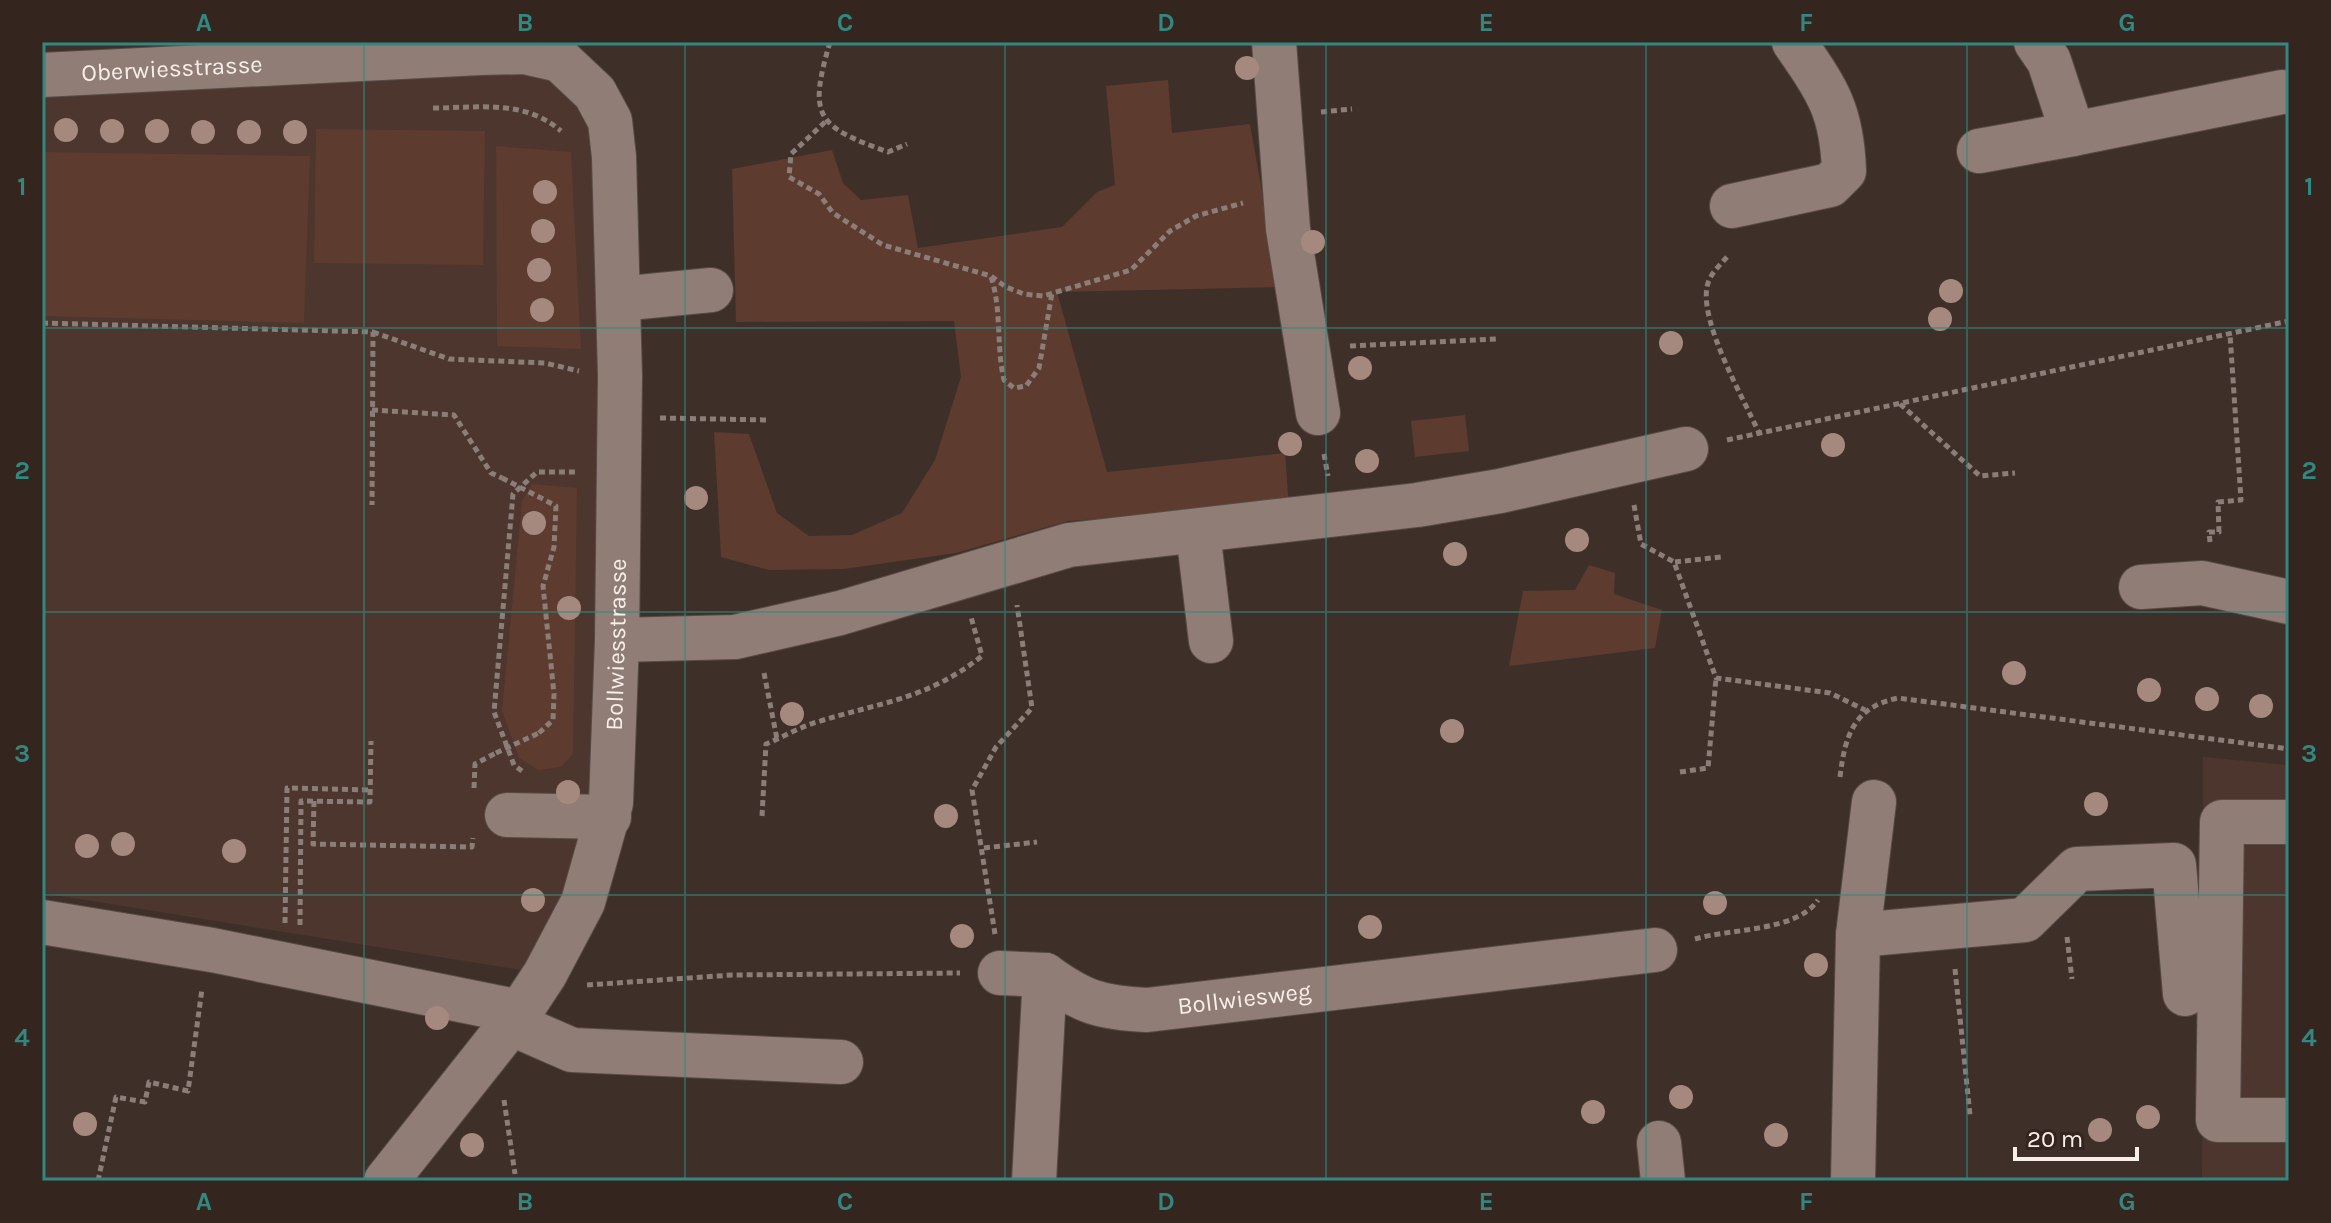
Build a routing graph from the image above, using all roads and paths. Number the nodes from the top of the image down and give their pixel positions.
1 (830, 42) edge
2 (1274, 42) edge
3 (1794, 42) edge
4 (2036, 42) edge
5 (570, 51) edge
6 (42, 75) edge
7 (2282, 92) dead end
8 (433, 108) dead end
9 (1352, 109) dead end
10 (1324, 111) dead end
11 (825, 122) junction
12 (561, 131) dead end
13 (2073, 134) junction
14 (907, 144) dead end
15 (1979, 151) dead end
16 (1285, 194) junction
17 (1732, 206) dead end
18 (1727, 257) dead end
19 (991, 276) junction
20 (711, 290) dead end
21 (1052, 293) junction
22 (619, 299) junction
23 (2289, 321) edge
24 (42, 323) edge
25 (373, 332) junction
26 (2230, 334) junction
27 (1496, 339) dead end
28 (1376, 347) dead end
29 (592, 374) dead end
30 (1899, 403) junction
31 (372, 410) junction
32 (1318, 413) joint
33 (618, 417) junction
34 (767, 420) dead end
35 (1759, 433) junction
36 (1686, 449) joint
37 (1626, 463) junction
38 (618, 472) junction
39 (2015, 473) dead end
40 (372, 505) dead end
41 (1335, 516) junction
42 (1198, 532) junction
43 (2209, 534) dead end
44 (1721, 557) dead end
45 (1674, 562) junction
46 (2141, 587) dead end
47 (1016, 600) dead end
48 (2289, 602) edge
49 (970, 614) dead end
50 (617, 640) junction
51 (1211, 641) dead end
52 (763, 667) dead end
53 (1716, 678) junction
54 (1865, 710) junction
55 (777, 739) junction
56 (371, 741) dead end
57 (2289, 749) edge
58 (1680, 772) dead end
59 (531, 778) dead end
60 (370, 790) junction
61 (1857, 791) joint
62 (314, 801) junction
63 (485, 813) junction
64 (762, 816) dead end
65 (609, 817) junction
66 (2289, 822) edge
67 (1037, 842) dead end
68 (984, 848) junction
69 (1821, 895) dead end
70 (42, 922) edge
71 (1951, 927) junction
72 (285, 932) dead end
73 (299, 934) dead end
74 (1858, 935) junction
75 (207, 949) junction
76 (1655, 950) joint
77 (1000, 973) junction
78 (545, 974) junction
79 (1045, 975) junction
80 (2185, 994) dead end
81 (515, 1018) junction
82 (841, 1062) dead end
83 (500, 1093) dead end
84 (1970, 1115) dead end
85 (2289, 1120) edge
86 (515, 1174) dead end
87 (98, 1181) edge
88 (386, 1181) edge
89 (1034, 1181) edge
90 (1853, 1181) edge

1 - 11 path
2 - 16 street
3 - 17 street
4 - 13 street
5 - 6 street, Oberwiesstrasse
5 - 22 street, Bollwiesstrasse
7 - 13 street
8 - 12 path
9 - 10 path
11 - 14 path
11 - 19 path
13 - 15 street
16 - 21 path
16 - 32 street
18 - 35 path
19 - 21 path
19 - 21 path
20 - 22 street
22 - 33 street, Bollwiesstrasse
23 - 26 path
24 - 25 path
25 - 29 path
25 - 31 path
26 - 30 path
26 - 43 path
27 - 28 path
30 - 35 path
30 - 39 path
31 - 40 path
31 - 63 path, bridge
32 - 41 path
33 - 34 path
33 - 38 street, Bollwiesstrasse
35 - 36 path
36 - 37 street
37 - 41 street
37 - 45 path
38 - 50 street, Bollwiesstrasse
38 - 59 path
41 - 42 street
42 - 50 street
42 - 51 street
44 - 45 path
45 - 53 path
46 - 48 street
47 - 68 path
49 - 55 path
50 - 65 street, Bollwiesstrasse
52 - 55 path
53 - 54 path
53 - 58 path
54 - 57 path
54 - 61 path
55 - 64 path
56 - 60 path
60 - 62 path
60 - 72 path
61 - 74 street
62 - 63 path
62 - 73 path
63 - 65 street
65 - 78 street, Bollwiesstrasse
66 - 85 street
67 - 68 path
68 - 77 path
69 - 76 path
70 - 75 street
71 - 74 street
71 - 80 street
71 - 84 path
74 - 90 street
75 - 81 street
75 - 87 path
76 - 79 street, Bollwiesweg
77 - 78 path
77 - 79 street
78 - 81 street, Bollwiesstrasse
79 - 89 street
81 - 82 street
81 - 88 street, Bollwiesstrasse
83 - 86 path

